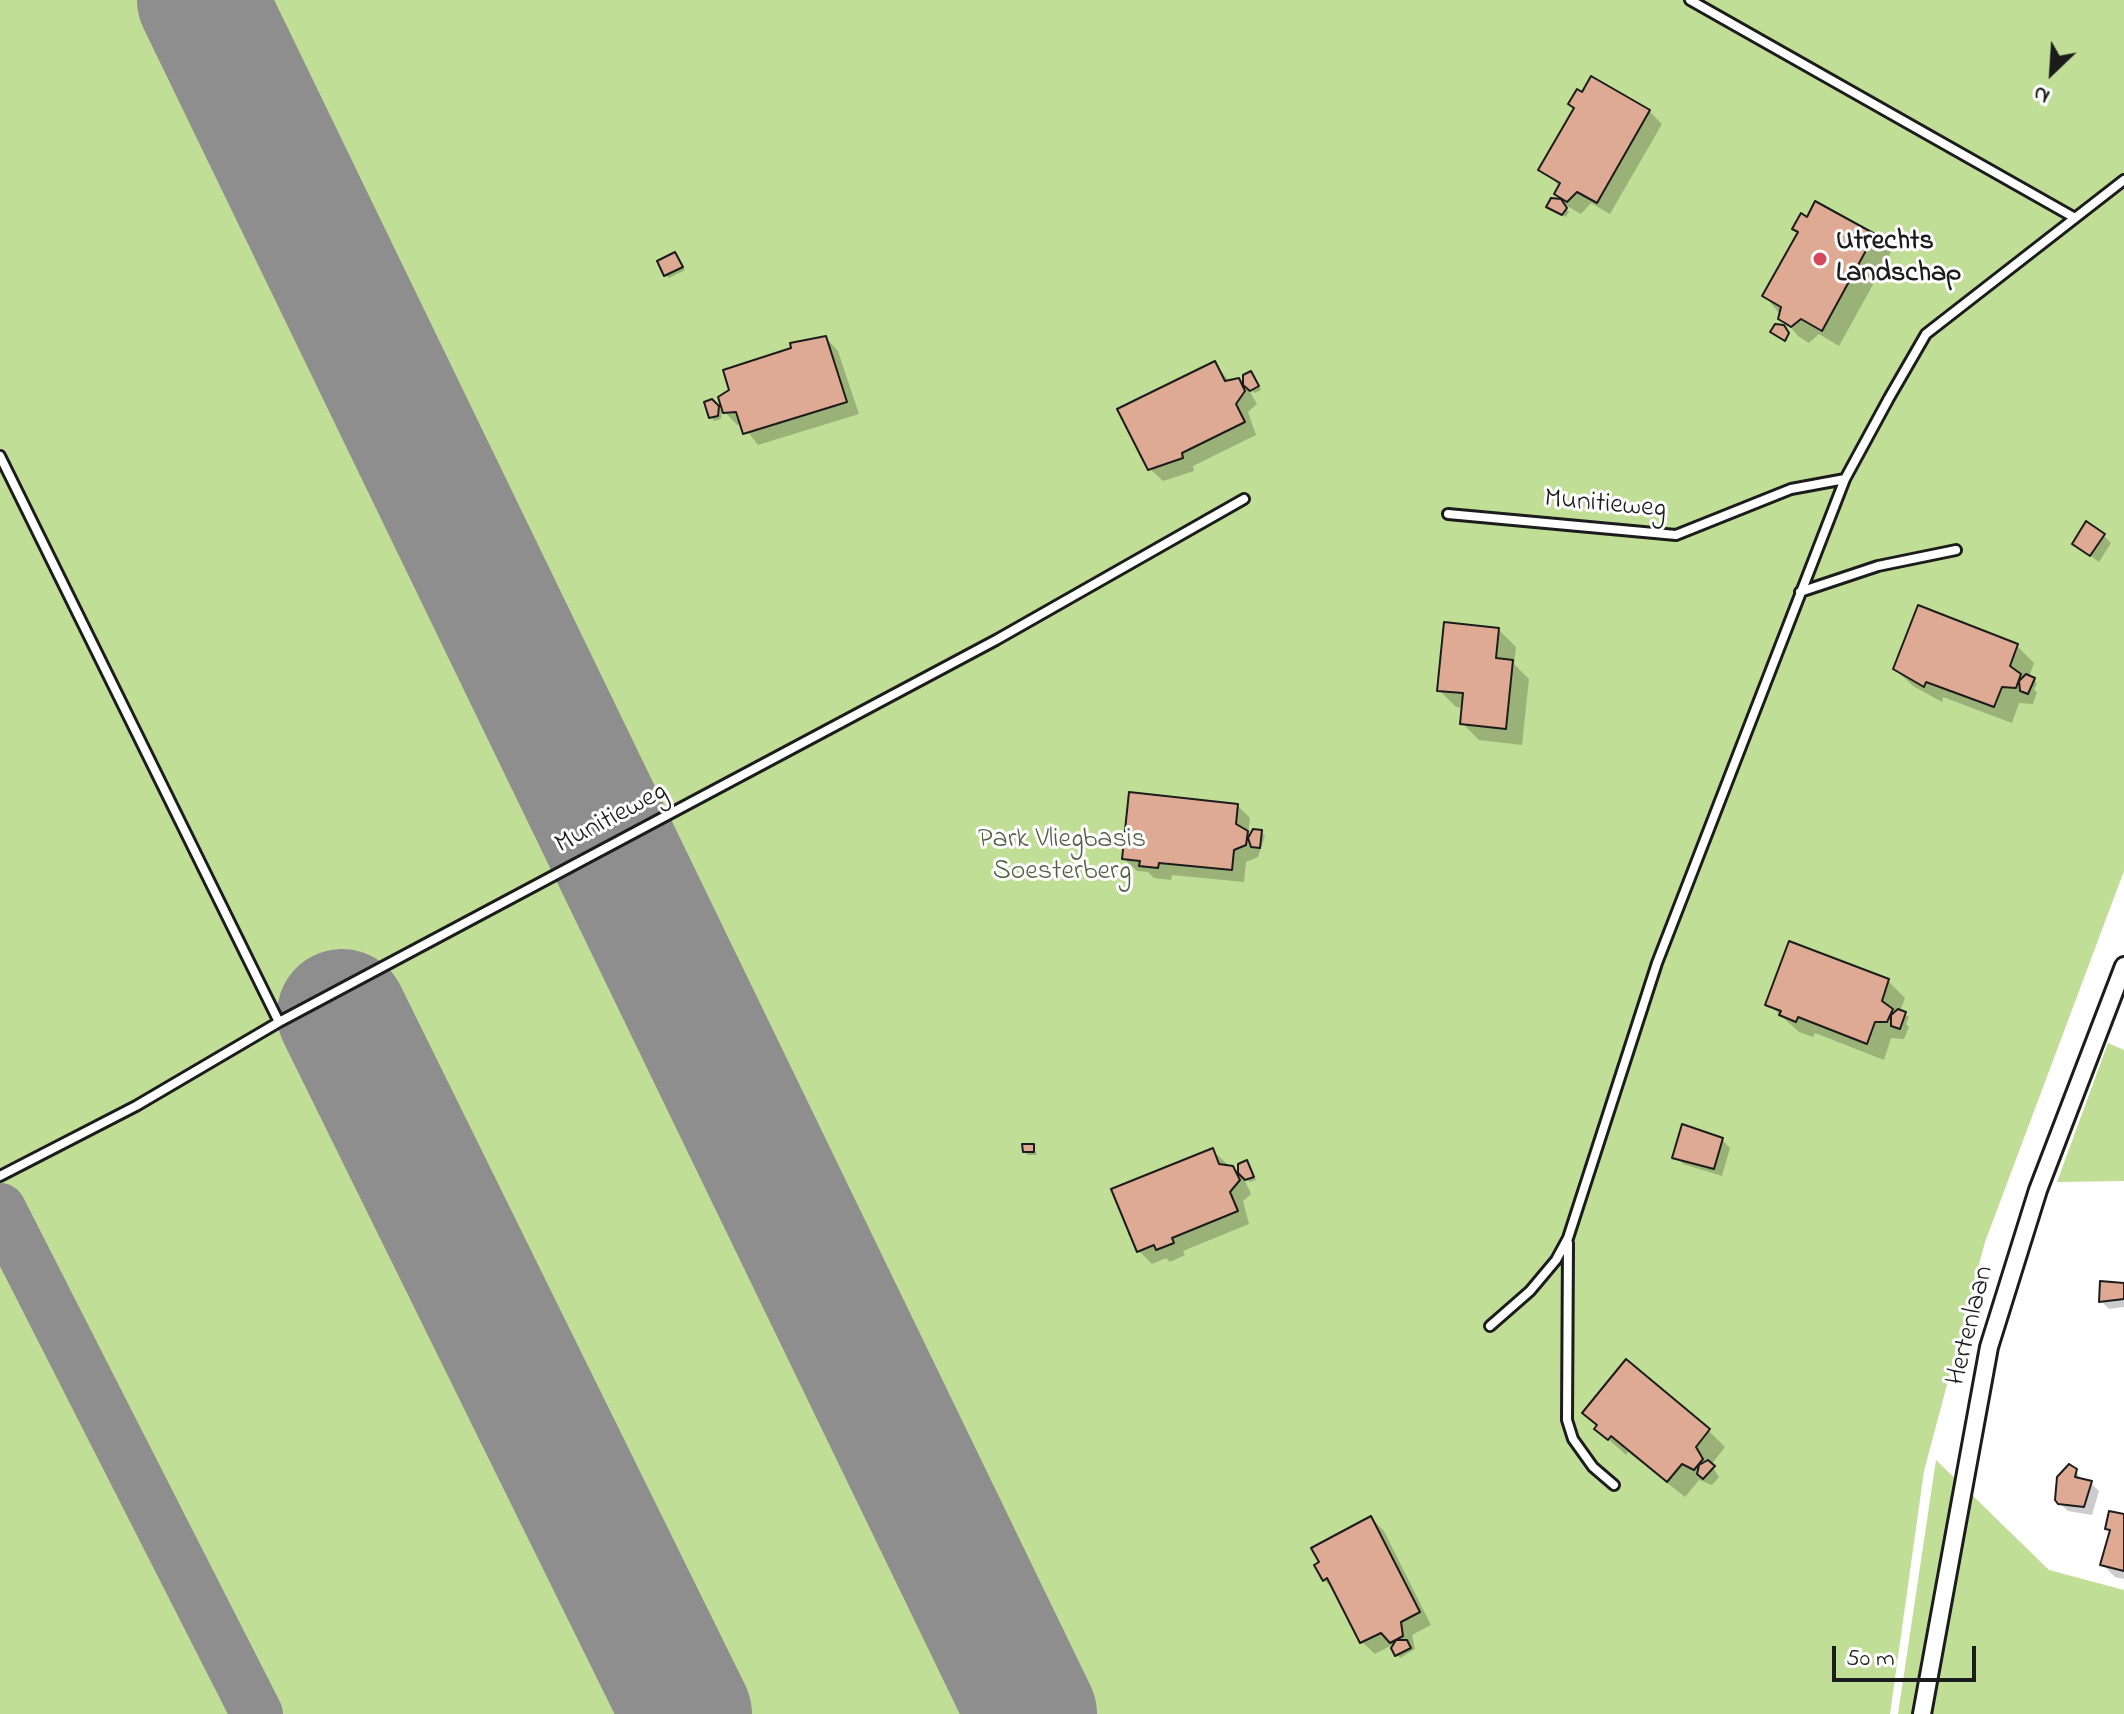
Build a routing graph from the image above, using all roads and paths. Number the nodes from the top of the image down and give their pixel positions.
1 (1690, 0) edge
2 (2124, 180) edge
3 (2075, 218) junction
4 (0, 456) edge
5 (1845, 479) junction
6 (1244, 499) dead end
7 (1448, 514) dead end
8 (1956, 550) dead end
9 (1800, 592) junction
10 (2124, 966) edge
11 (279, 1022) junction
12 (0, 1176) edge
13 (1568, 1238) junction
14 (1490, 1326) dead end
15 (1614, 1485) dead end
16 (1922, 1714) edge

1 - 3 lane
2 - 3 lane
3 - 5 lane
4 - 11 lane
5 - 7 lane, Munitieweg
5 - 9 lane
6 - 11 lane, Munitieweg
8 - 9 lane
9 - 13 lane
10 - 16 street, Hertenlaan
11 - 12 lane, Munitieweg
13 - 14 lane
13 - 15 lane

